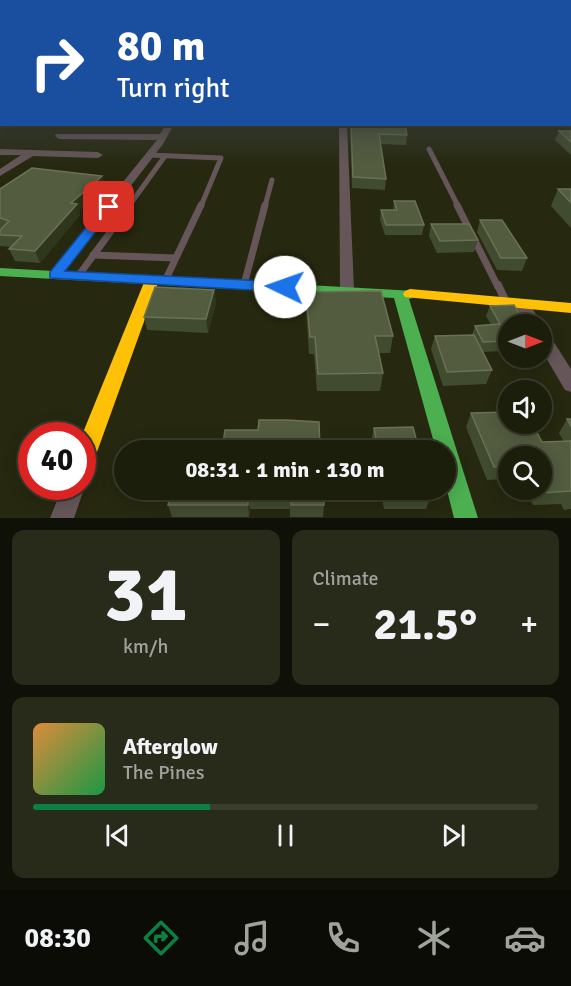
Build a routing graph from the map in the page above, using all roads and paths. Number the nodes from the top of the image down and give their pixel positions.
1 (169, 126) edge
2 (343, 126) edge
3 (59, 136) dead end
4 (162, 137) junction
5 (429, 149) dead end
6 (0, 152) edge
7 (31, 153) junction
8 (98, 155) dead end
9 (149, 155) junction
10 (165, 156) junction
11 (0, 173) edge
12 (272, 180) dead end
13 (93, 255) junction
14 (175, 258) junction
15 (0, 272) edge
16 (55, 275) junction
17 (78, 276) junction
18 (158, 280) junction
19 (244, 285) junction
20 (347, 291) junction
21 (400, 293) junction
22 (514, 303) junction
23 (571, 308) edge
24 (524, 314) edge
25 (552, 354) edge
26 (571, 386) edge
27 (96, 429) edge
28 (69, 500) edge
29 (62, 518) edge
30 (466, 518) edge

1 - 4 street
2 - 20 street
3 - 4 street
4 - 9 street
5 - 22 lane
6 - 7 street
7 - 8 street
7 - 11 street
9 - 10 lane
9 - 16 street
10 - 13 lane
10 - 14 lane
12 - 19 lane
13 - 14 lane
13 - 17 lane
14 - 18 lane
15 - 16 street
16 - 17 street
17 - 18 street
18 - 19 street
18 - 27 street
19 - 20 street
20 - 21 street
21 - 22 street
21 - 30 street
22 - 23 street
22 - 24 street
25 - 26 street
28 - 29 street

